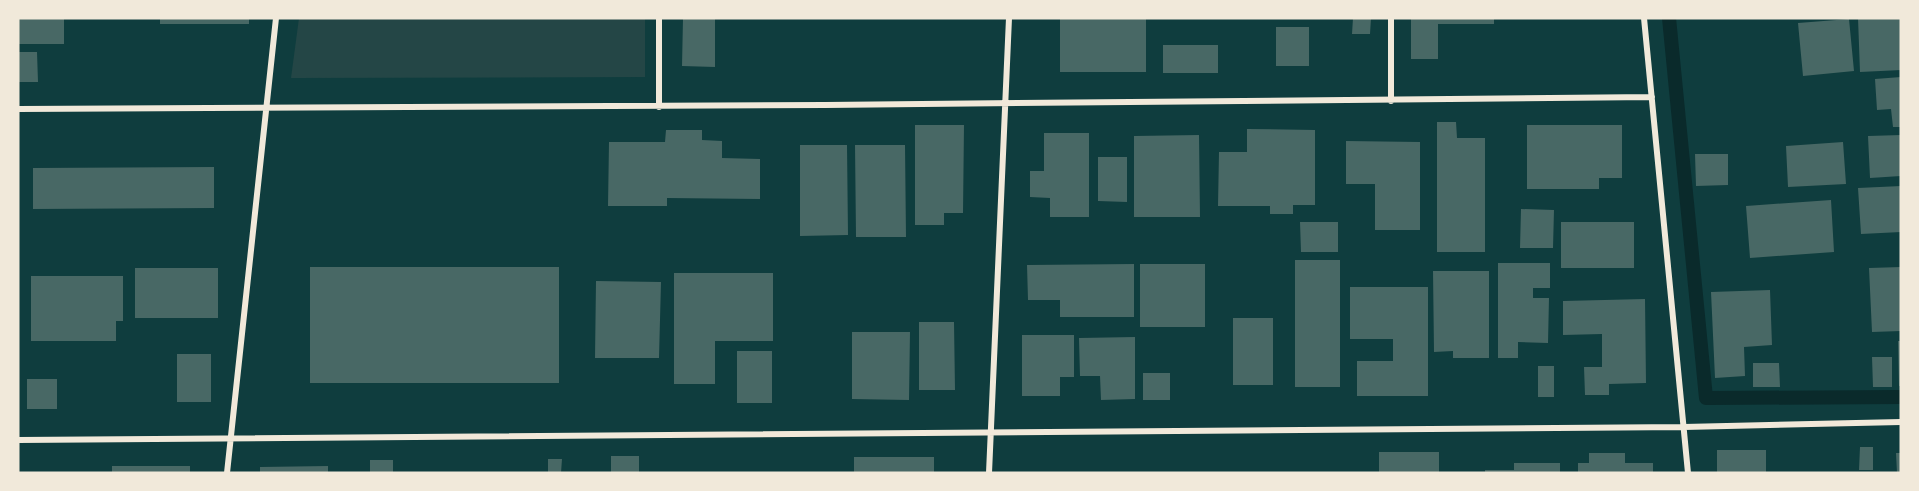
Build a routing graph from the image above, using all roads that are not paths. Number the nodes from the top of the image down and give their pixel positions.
1 (276, 18) edge
2 (659, 18) edge
3 (1009, 18) edge
4 (1391, 18) edge
5 (1644, 18) edge
6 (1652, 97) junction
7 (1391, 101) junction
8 (1004, 103) junction
9 (267, 107) junction
10 (659, 107) junction
11 (18, 109) edge
12 (1901, 422) edge
13 (1684, 427) junction
14 (992, 431) junction
15 (231, 438) junction
16 (18, 440) edge
17 (227, 473) edge
18 (989, 473) edge
19 (1688, 473) edge

1 - 9 street
2 - 10 street
3 - 8 street
4 - 7 street
5 - 6 street
6 - 7 street
6 - 13 street
7 - 8 street
8 - 10 street
8 - 14 street
9 - 10 street
9 - 11 street
9 - 15 street
12 - 13 street
13 - 14 street
13 - 19 street
14 - 15 street
14 - 18 street
15 - 16 street
15 - 17 street

